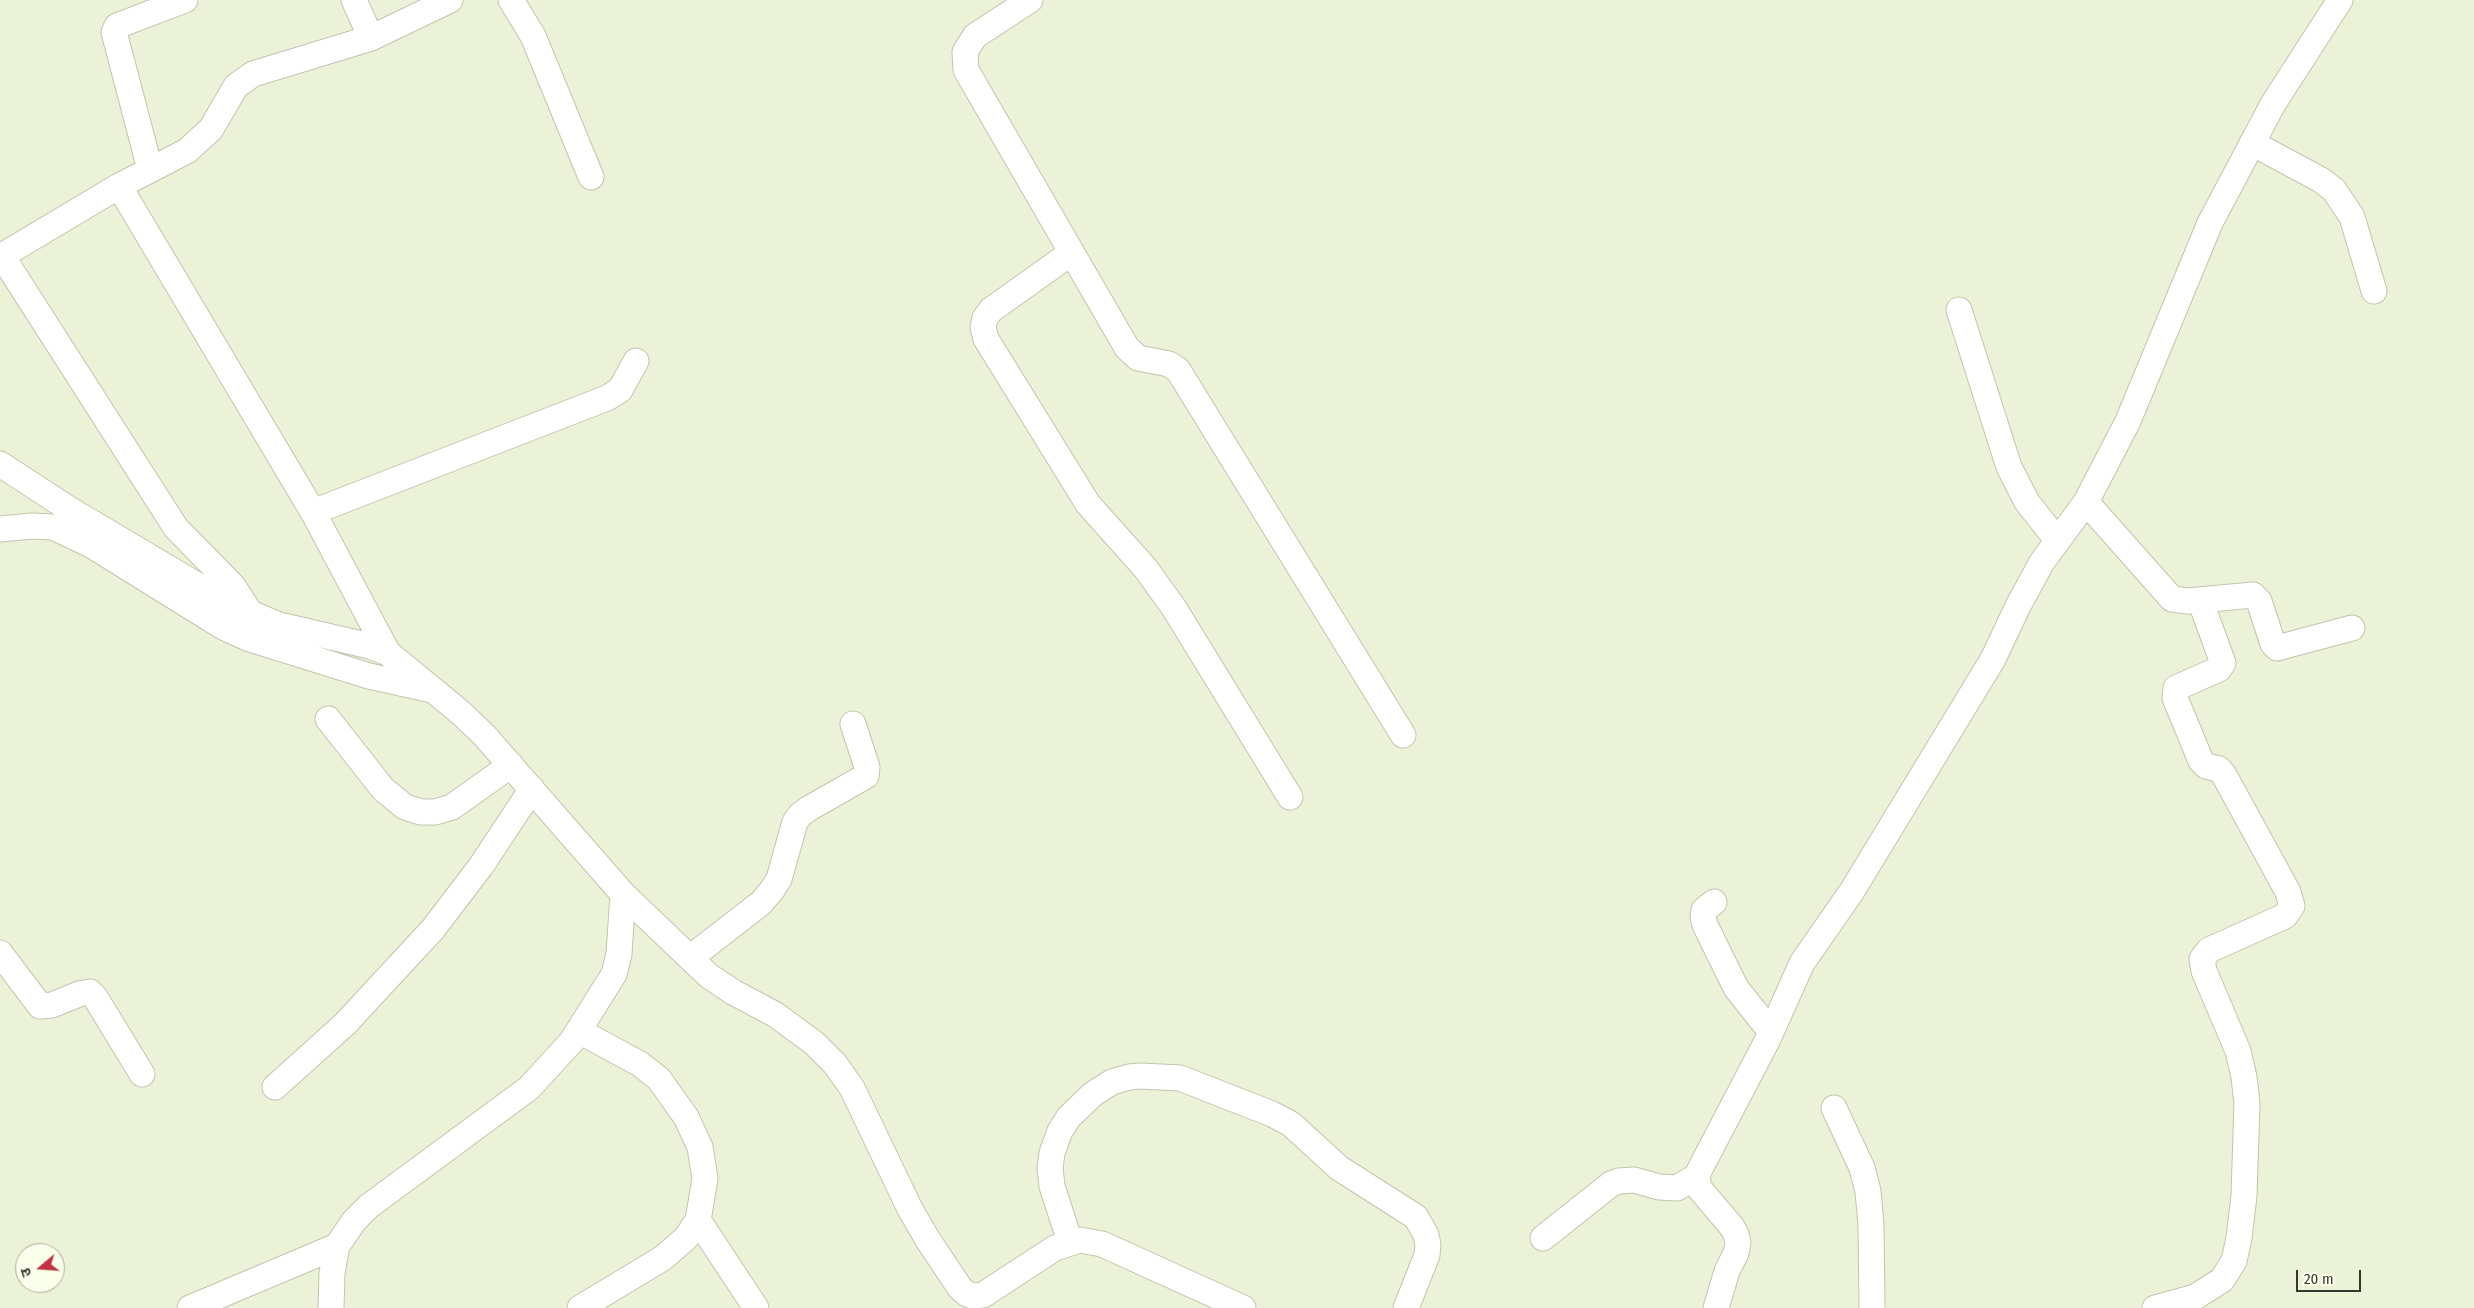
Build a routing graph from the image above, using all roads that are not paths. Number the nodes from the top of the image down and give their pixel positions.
1 (185, 0) edge
2 (354, 0) edge
3 (450, 0) edge
4 (511, 0) edge
5 (1030, 0) edge
6 (2340, 0) edge
7 (371, 38) junction
8 (2252, 143) junction
9 (150, 169) junction
10 (591, 177) dead end
11 (119, 186) junction
12 (1071, 253) junction
13 (1, 257) edge
14 (2374, 291) dead end
15 (1959, 310) dead end
16 (636, 360) dead end
17 (0, 464) edge
18 (2086, 502) junction
19 (313, 512) junction
20 (0, 529) edge
21 (2056, 540) junction
22 (2200, 600) junction
23 (251, 615) junction
24 (2352, 628) dead end
25 (388, 653) junction
26 (432, 690) junction
27 (328, 719) dead end
28 (854, 724) dead end
29 (1403, 735) dead end
30 (511, 765) junction
31 (532, 790) junction
32 (1290, 797) dead end
33 (623, 894) junction
34 (1714, 902) dead end
35 (0, 953) edge
36 (690, 958) junction
37 (579, 1030) junction
38 (1771, 1032) junction
39 (142, 1074) dead end
40 (275, 1087) dead end
41 (1834, 1108) dead end
42 (1697, 1176) junction
43 (698, 1220) junction
44 (1543, 1238) dead end
45 (1070, 1242) junction
46 (337, 1246) junction
47 (190, 1308) edge
48 (331, 1308) edge
49 (580, 1308) edge
50 (756, 1308) edge
51 (1242, 1308) edge
52 (1406, 1308) edge
53 (1716, 1308) edge
54 (1872, 1308) edge
55 (2155, 1308) edge

1 - 9 street
2 - 7 street
3 - 7 street
4 - 10 street
5 - 12 street
6 - 8 street
7 - 9 street
8 - 14 street
8 - 18 street
9 - 11 street
11 - 13 street
11 - 19 street
12 - 29 street
12 - 32 street
13 - 23 street
15 - 21 street
16 - 19 street
17 - 23 street
18 - 21 street
18 - 22 street
19 - 25 street
20 - 26 street
21 - 38 street
22 - 24 street
22 - 55 street
23 - 25 street
25 - 26 street
26 - 30 street
27 - 30 street
28 - 36 street
30 - 31 street
31 - 33 street
31 - 40 street
33 - 36 street
33 - 37 street
34 - 38 street
35 - 39 street
36 - 45 street
37 - 43 street
37 - 46 street
38 - 42 street
41 - 54 street
42 - 44 street
42 - 53 street
43 - 49 street
43 - 50 street
45 - 51 street
45 - 52 street
46 - 47 street
46 - 48 street

